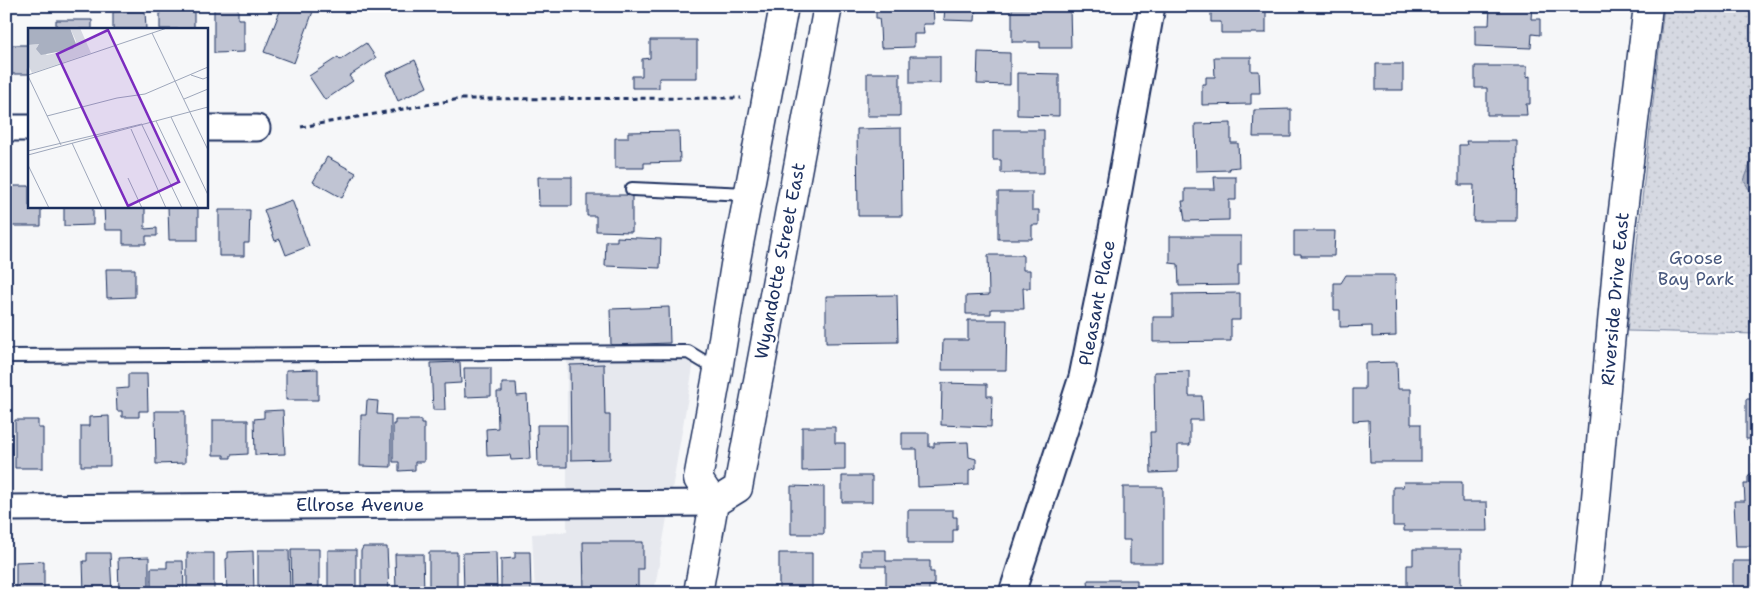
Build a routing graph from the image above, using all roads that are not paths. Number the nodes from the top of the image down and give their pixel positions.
1 (784, 6) edge
2 (828, 6) edge
3 (1152, 6) edge
4 (1648, 6) edge
5 (6, 128) edge
6 (28, 128) edge
7 (208, 128) edge
8 (257, 128) dead end
9 (632, 189) dead end
10 (748, 194) junction
11 (6, 356) edge
12 (718, 370) junction
13 (714, 503) junction
14 (6, 508) edge
15 (698, 593) edge
16 (1012, 593) edge
17 (1586, 593) edge

1 - 10 main road
2 - 13 main road, Wyandotte Street East
3 - 16 street, Pleasant Place
4 - 17 main road, Riverside Drive East
5 - 6 street
7 - 8 street
9 - 10 lane
10 - 12 main road
11 - 12 lane
12 - 13 main road
13 - 14 street, Ellrose Avenue
13 - 15 main road

